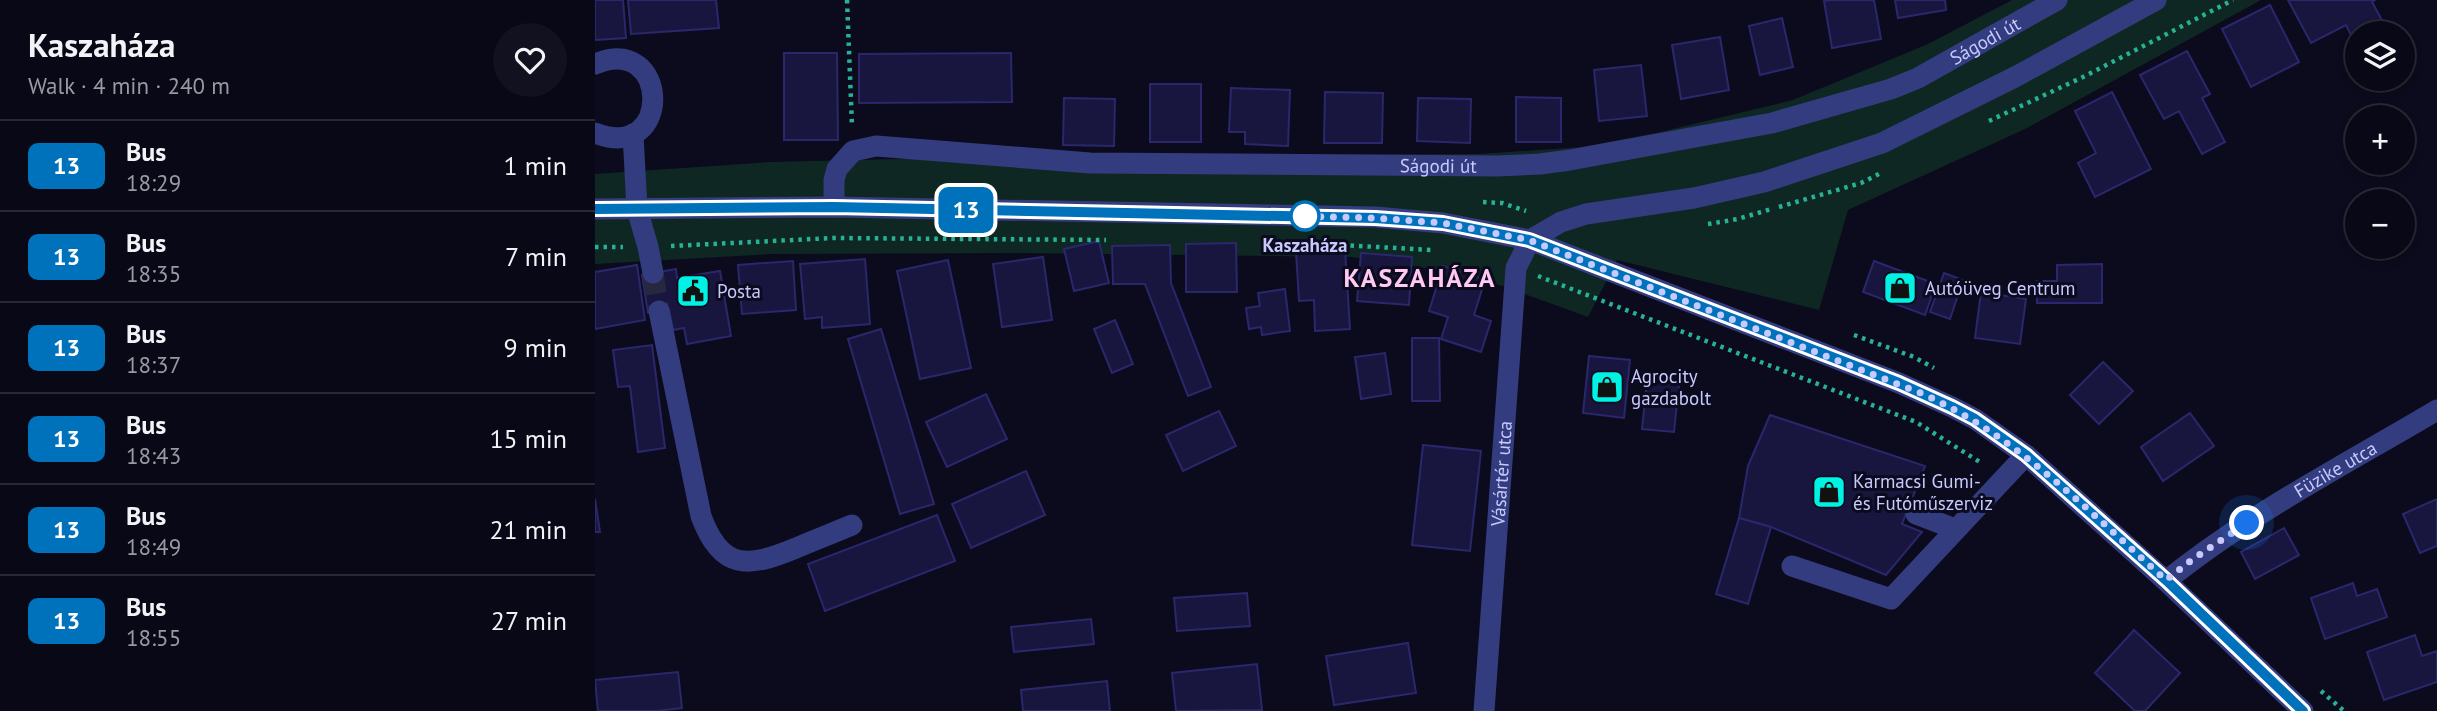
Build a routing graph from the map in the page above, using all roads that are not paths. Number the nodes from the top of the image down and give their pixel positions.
1 (2057, 0) edge
2 (2156, 0) edge
3 (595, 64) edge
4 (595, 133) edge
5 (632, 134) junction
6 (834, 207) junction
7 (595, 209) edge
8 (637, 209) junction
9 (1529, 240) junction
10 (653, 273) tunnel mouth
11 (659, 311) tunnel mouth
12 (2437, 410) edge
13 (2026, 455) junction
14 (1916, 514) dead end
15 (852, 525) dead end
16 (1955, 529) junction
17 (1792, 566) dead end
18 (2166, 580) junction
19 (1484, 711) edge
20 (2303, 711) edge

1 - 6 street, Ságodi út
2 - 9 street
3 - 5 street
4 - 5 street
5 - 8 street
6 - 8 street
6 - 9 street
7 - 8 street
8 - 10 street
9 - 13 street
9 - 19 street, Vásártér utca
11 - 15 street
12 - 18 street, Füzike utca
13 - 16 street
13 - 18 street
14 - 16 street
16 - 17 street
18 - 20 street

